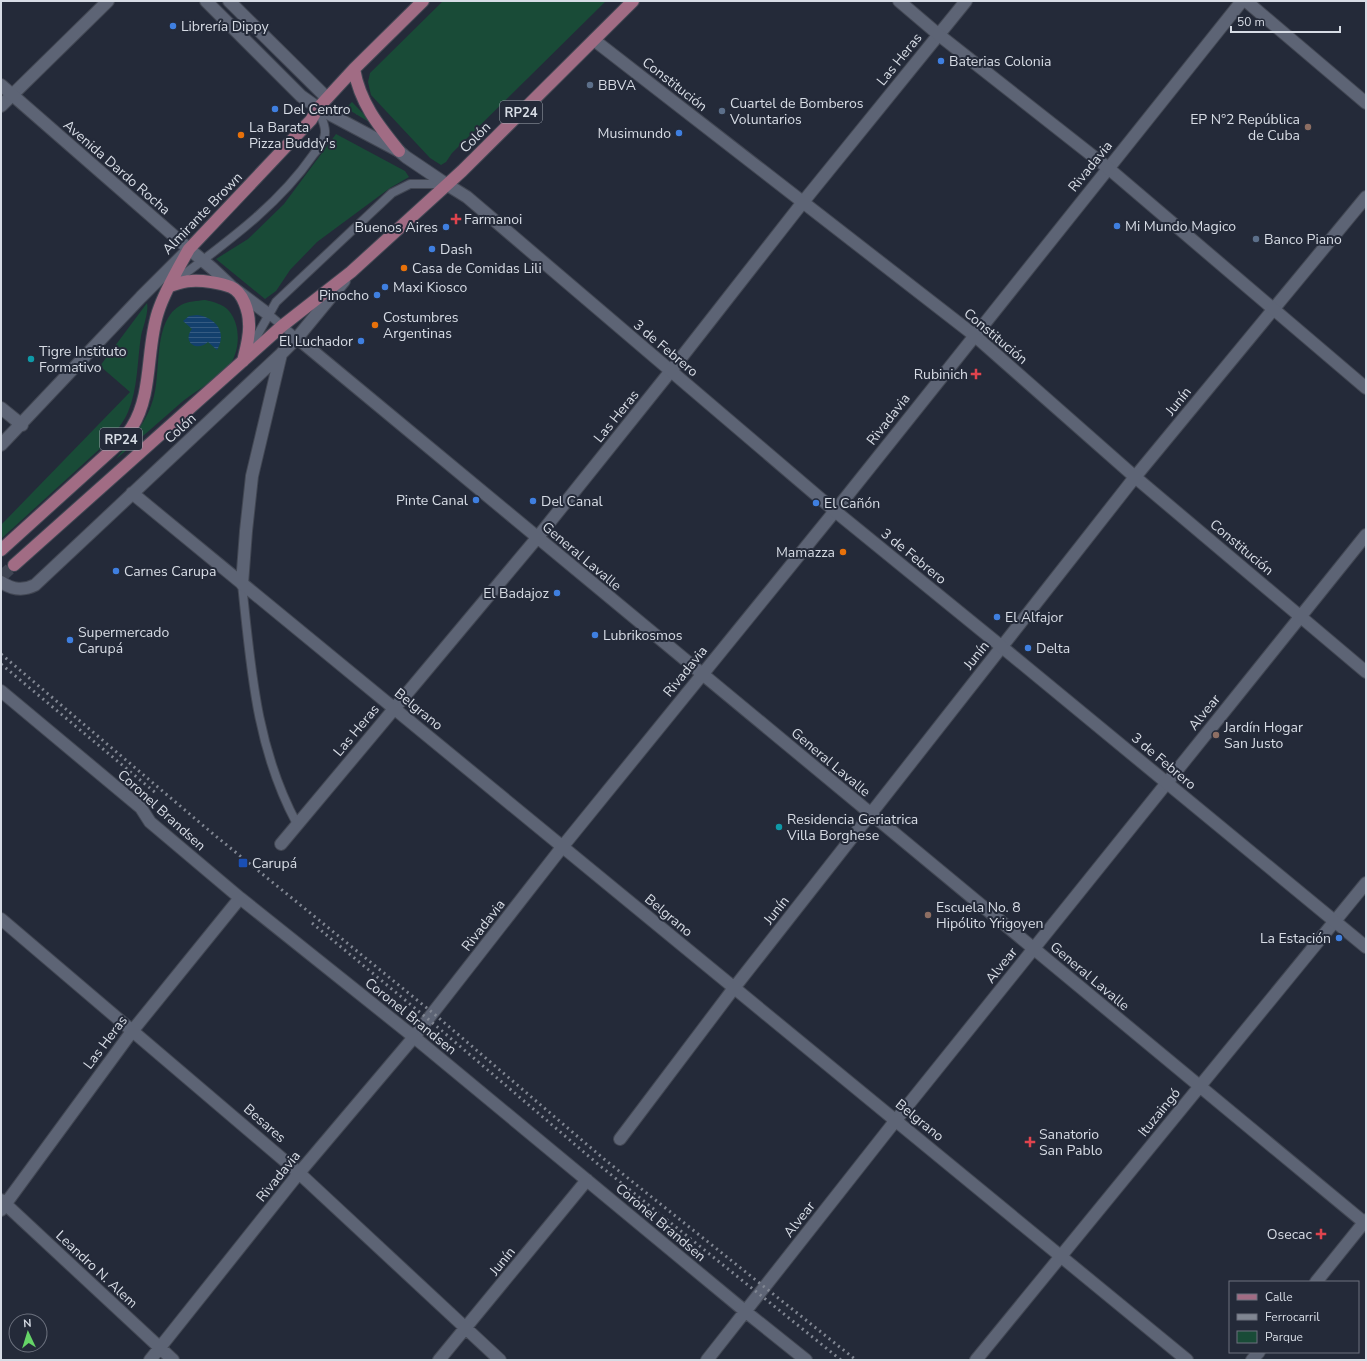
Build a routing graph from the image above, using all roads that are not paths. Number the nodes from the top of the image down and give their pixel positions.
1 (108, 1) edge
2 (206, 1) edge
3 (229, 1) edge
4 (423, 1) edge
5 (633, 1) edge
6 (899, 1) edge
7 (966, 1) edge
8 (1242, 1) edge
9 (1246, 1) edge
10 (624, 6) edge
11 (938, 35) junction
12 (594, 40) junction
13 (354, 69) junction
14 (1, 85) edge
15 (12, 95) junction
16 (327, 98) junction
17 (1366, 103) edge
18 (1, 106) edge
19 (318, 108) junction
20 (399, 151) junction
21 (1108, 168) junction
22 (446, 184) junction
23 (1366, 197) edge
24 (803, 202) junction
25 (189, 249) junction
26 (203, 260) junction
27 (351, 272) junction
28 (170, 286) junction
29 (232, 287) junction
30 (141, 297) junction
31 (1273, 310) junction
32 (268, 314) junction
33 (282, 326) junction
34 (974, 335) junction
35 (297, 338) junction
36 (281, 354) junction
37 (243, 361) junction
38 (670, 372) junction
39 (1366, 388) edge
40 (1, 408) edge
41 (22, 425) junction
42 (1, 446) edge
43 (1135, 478) junction
44 (132, 493) junction
45 (835, 511) junction
46 (1366, 535) edge
47 (537, 538) junction
48 (1, 550) edge
49 (14, 565) tunnel mouth
50 (1, 582) edge
51 (242, 584) junction
52 (1300, 616) junction
53 (1002, 646) junction
54 (1366, 672) edge
55 (702, 674) junction
56 (1, 691) edge
57 (395, 708) junction
58 (1166, 782) junction
59 (870, 814) junction
60 (296, 824) junction
61 (281, 844) dead end
62 (563, 846) junction
63 (1366, 883) edge
64 (240, 898) junction
65 (1, 919) edge
66 (1335, 921) junction
67 (1366, 947) edge
68 (1033, 949) junction
69 (734, 988) junction
70 (132, 1030) junction
71 (414, 1037) junction
72 (1200, 1086) junction
73 (896, 1120) junction
74 (620, 1139) dead end
75 (299, 1172) junction
76 (586, 1180) junction
77 (3, 1204) edge
78 (1365, 1222) edge
79 (1061, 1256) junction
80 (1317, 1281) edge
81 (746, 1312) junction
82 (466, 1328) junction
83 (160, 1348) junction
84 (150, 1360) edge
85 (173, 1360) edge
86 (439, 1360) edge
87 (500, 1360) edge
88 (707, 1360) edge
89 (806, 1360) edge
90 (976, 1360) edge
91 (1187, 1360) edge

1 - 15 street
2 - 19 street, 3 de Febrero
3 - 16 street
4 - 13 main road, Almirante Brown / RP24
5 - 10 main road, Colón / RP24
6 - 11 street
7 - 11 street, Las Heras
8 - 21 street, Rivadavia
9 - 17 street
10 - 12 main road, Colón / RP24
11 - 21 street
11 - 24 street, Las Heras
12 - 22 main road, Colón / RP24
12 - 24 street, Constitución
13 - 16 main road, Almirante Brown / RP24
13 - 20 main road
14 - 15 street, Avenida Dardo Rocha
15 - 18 street
15 - 25 street, Avenida Dardo Rocha
16 - 19 main road, Almirante Brown / RP24
19 - 20 street, 3 de Febrero
19 - 25 main road, Almirante Brown / RP24
19 - 26 lane
20 - 22 street, 3 de Febrero
21 - 31 street
21 - 34 street, Rivadavia
22 - 27 main road, Colón / RP24
22 - 32 lane
22 - 38 street, 3 de Febrero
23 - 31 street, Junín
24 - 34 street, Constitución
24 - 38 street, Las Heras
25 - 26 street, Avenida Dardo Rocha
25 - 28 main road, RP24
25 - 30 street, Almirante Brown
26 - 28 lane
26 - 29 street, Avenida Dardo Rocha
27 - 33 main road, Colón / RP24
27 - 35 street, Colón
28 - 29 main road
28 - 30 street
28 - 48 main road, RP24
29 - 32 street, Avenida Dardo Rocha
29 - 37 main road
30 - 41 street, Almirante Brown
31 - 39 street
31 - 43 street, Junín
32 - 33 lane
32 - 37 lane
33 - 35 lane
33 - 37 main road, Colón / RP24
34 - 43 street, Constitución
34 - 45 street, Rivadavia
35 - 36 street, Colón
35 - 47 street, General Lavalle
36 - 44 street, Colón
36 - 51 street
37 - 49 main road, RP24
38 - 45 street, 3 de Febrero
38 - 47 street, Las Heras
40 - 41 street
41 - 42 street, Almirante Brown
43 - 52 street, Constitución
43 - 53 street, Junín
44 - 50 street, Colón
44 - 51 street, Belgrano
45 - 53 street, 3 de Febrero
45 - 55 street, Rivadavia
46 - 52 street, Alvear
47 - 55 street, General Lavalle
47 - 57 street, Las Heras
51 - 57 street, Belgrano
51 - 60 lane
52 - 54 street, Constitución
52 - 58 street, Alvear
53 - 58 street, 3 de Febrero
53 - 59 street, Junín
55 - 59 street, General Lavalle
55 - 62 street, Rivadavia
56 - 64 street, Coronel Brandsen
57 - 60 street, Las Heras
57 - 62 street, Belgrano
58 - 66 street, 3 de Febrero
58 - 68 street, Alvear
59 - 68 street, General Lavalle
59 - 69 street, Junín
60 - 61 street, Las Heras
62 - 69 street, Belgrano
62 - 71 street, Rivadavia
63 - 66 street, Ituzaingó
64 - 70 street, Las Heras
64 - 71 street, Coronel Brandsen
65 - 70 street, Besares
66 - 67 street, 3 de Febrero
66 - 72 street, Ituzaingó
68 - 72 street, General Lavalle
68 - 73 street, Alvear
69 - 73 street, Belgrano
69 - 74 street, Junín
70 - 75 street, Besares
70 - 77 street, Las Heras
71 - 75 street, Rivadavia
71 - 76 street, Coronel Brandsen
72 - 78 street, General Lavalle
72 - 79 street, Ituzaingó
73 - 79 street, Belgrano
73 - 81 street, Alvear
75 - 82 street, Besares
75 - 83 street, Rivadavia
76 - 81 street, Coronel Brandsen
76 - 82 street, Junín
77 - 83 street, Leandro N. Alem
78 - 80 street
79 - 90 street, Ituzaingó
79 - 91 street, Belgrano
81 - 88 street, Alvear
81 - 89 street, Coronel Brandsen
82 - 86 street, Junín
82 - 87 street, Besares
83 - 84 street, Rivadavia
83 - 85 street, Leandro N. Alem

